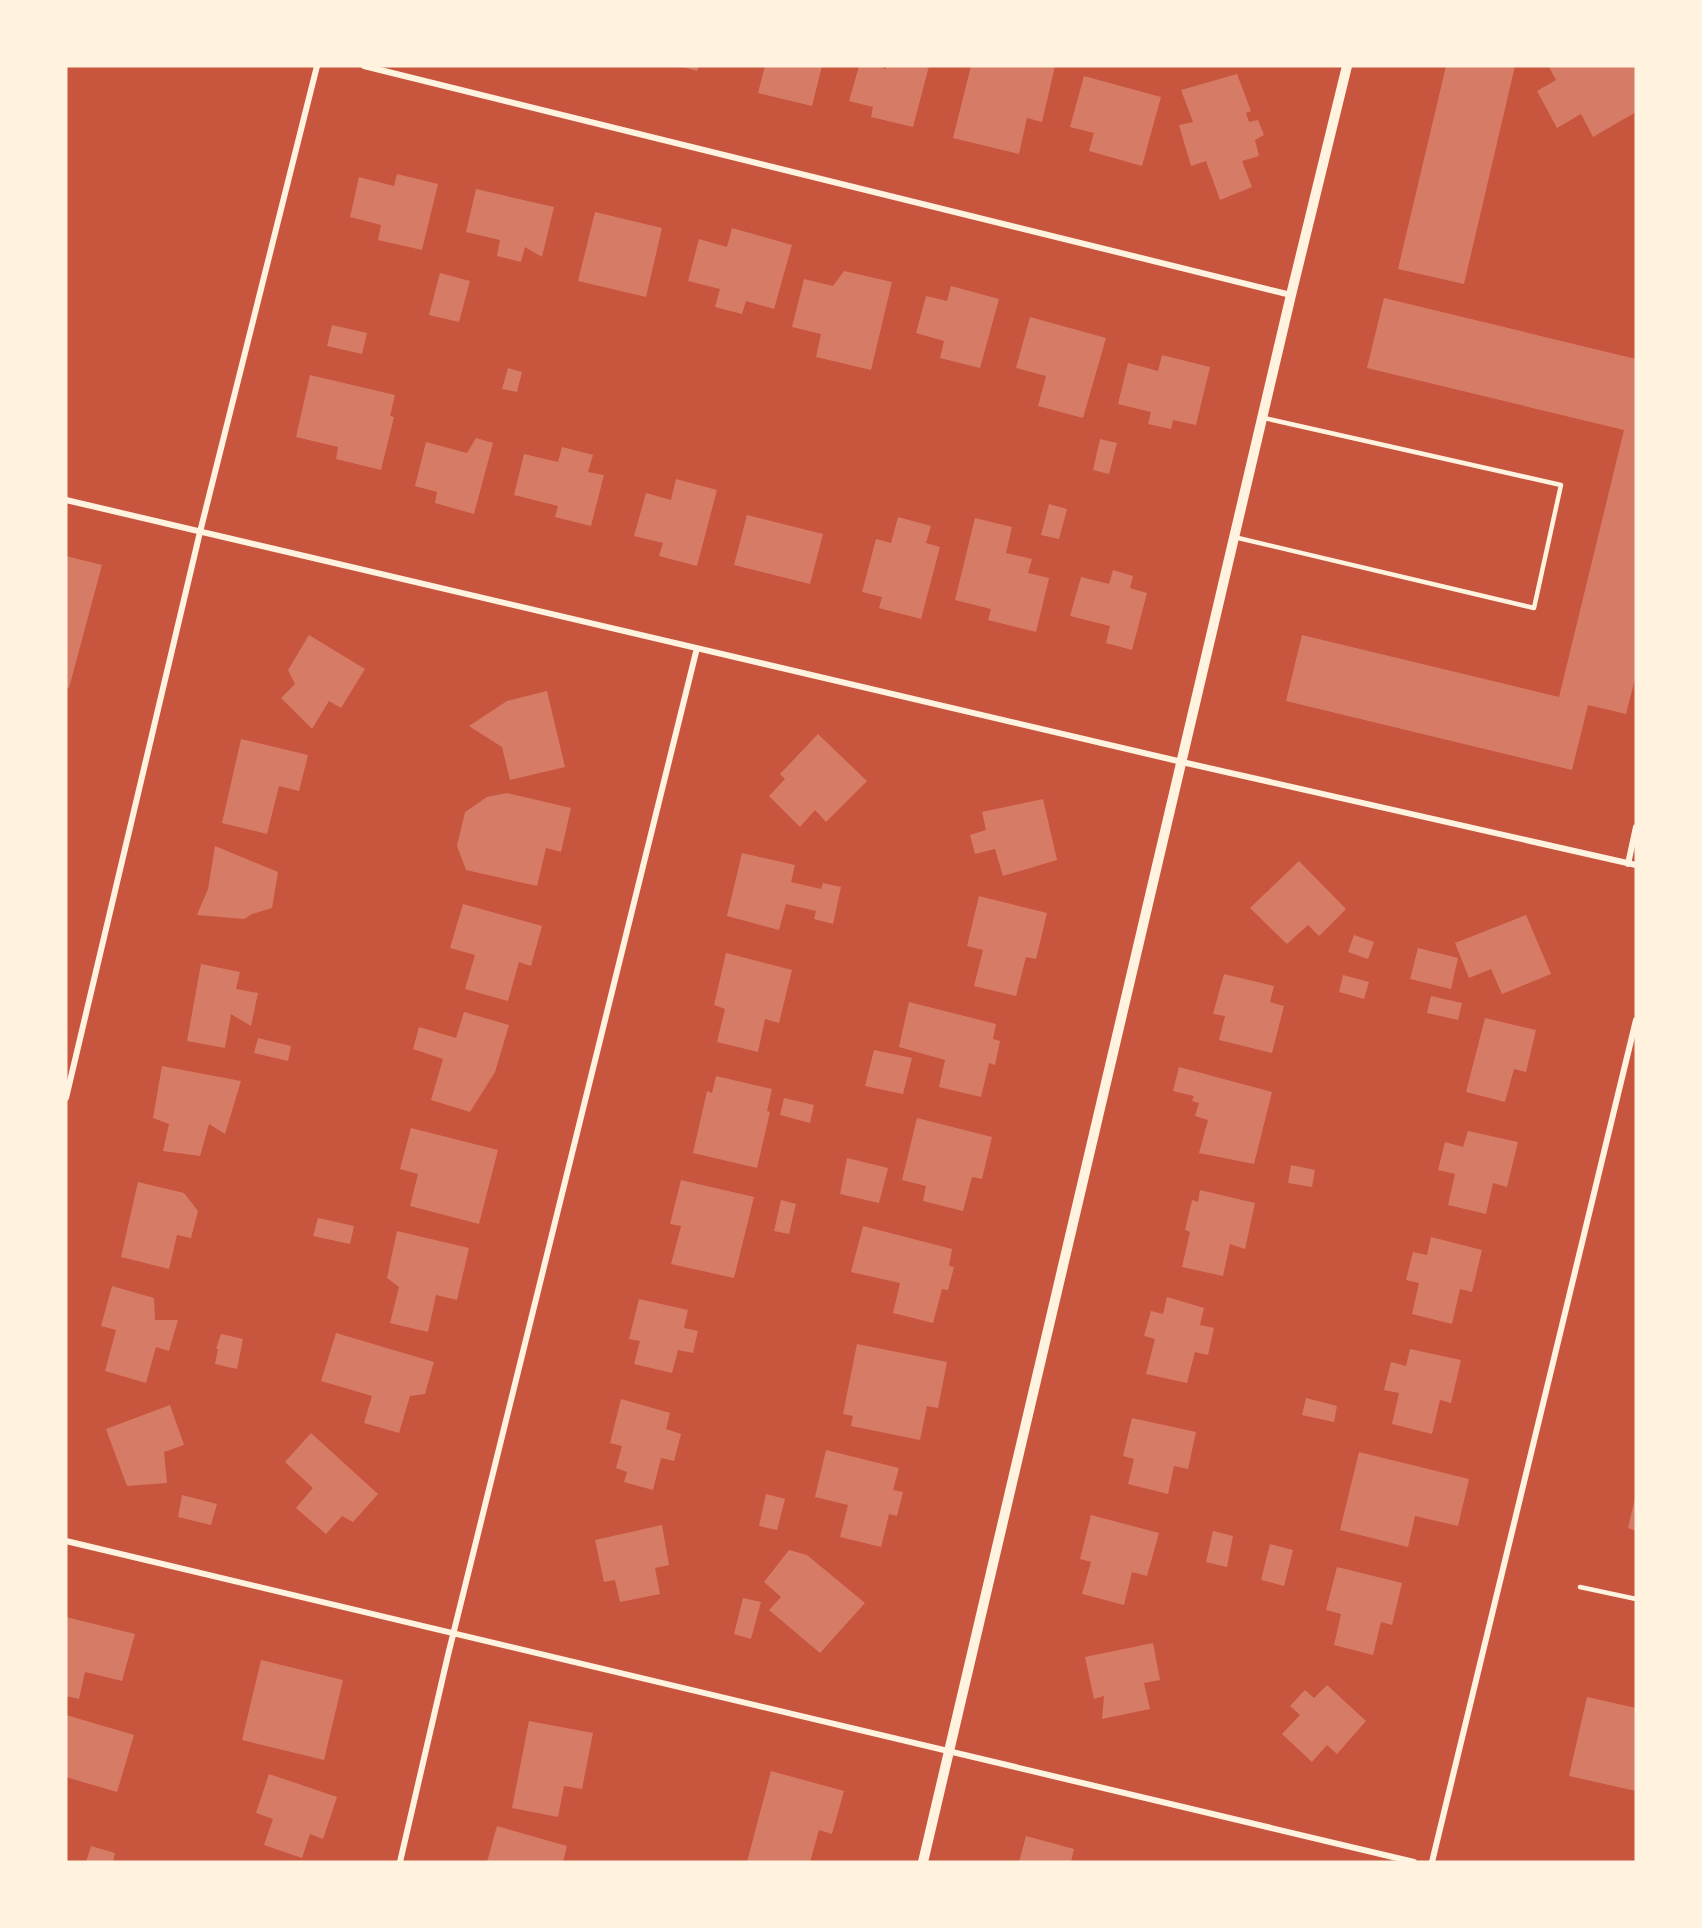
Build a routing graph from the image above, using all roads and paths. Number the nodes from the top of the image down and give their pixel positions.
1 (317, 66) edge
2 (364, 66) edge
3 (1347, 66) edge
4 (1291, 295) junction
5 (1262, 418) junction
6 (66, 500) edge
7 (201, 532) junction
8 (1234, 537) junction
9 (697, 648) junction
10 (1182, 762) junction
11 (1636, 827) edge
12 (1628, 864) junction
13 (1636, 866) edge
14 (1636, 1020) edge
15 (66, 1098) edge
16 (66, 1541) edge
17 (1580, 1587) dead end
18 (1636, 1599) edge
19 (453, 1634) junction
20 (950, 1750) junction
21 (400, 1862) edge
22 (922, 1862) edge
23 (1414, 1862) edge
24 (1432, 1862) edge

1 - 7 street
2 - 4 street
3 - 4 street
4 - 5 street
5 - 8 street
5 - 8 lane
6 - 7 street
7 - 9 street
7 - 15 street
8 - 10 street
9 - 10 street
9 - 19 street
10 - 12 street
10 - 20 street
11 - 12 street
12 - 13 street
14 - 24 street
16 - 19 street
17 - 18 lane
19 - 20 street
19 - 21 street
20 - 22 street
20 - 23 street

